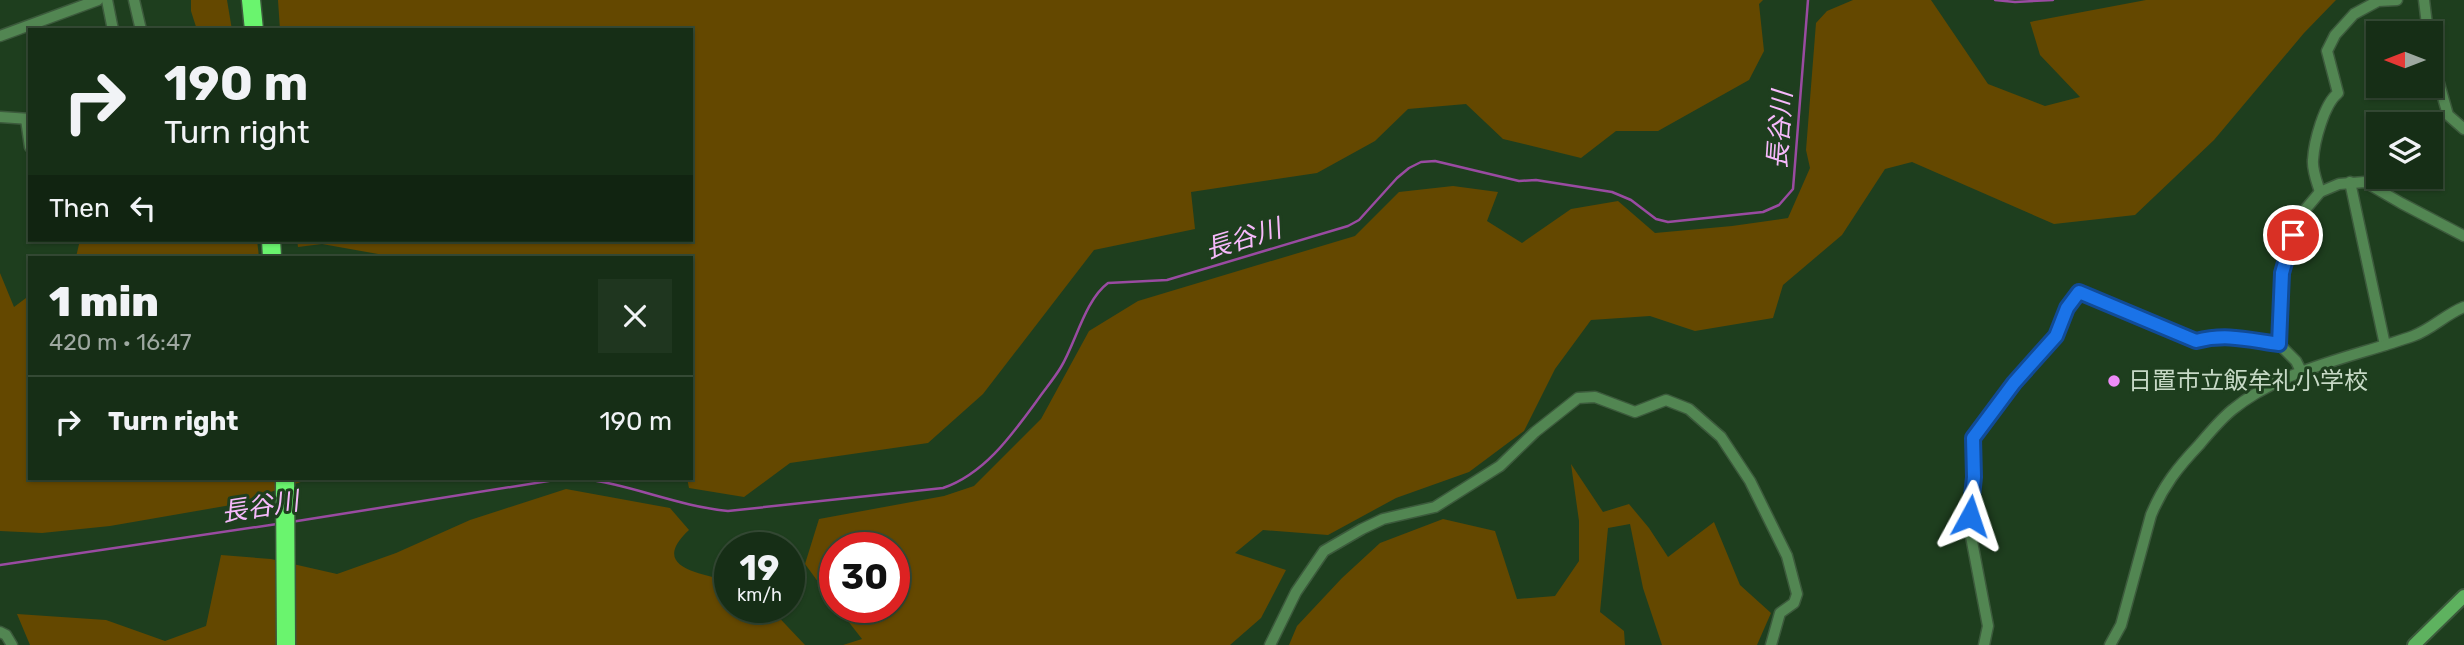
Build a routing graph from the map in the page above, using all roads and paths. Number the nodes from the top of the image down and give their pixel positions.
1 (98, 0) edge
2 (107, 0) edge
3 (134, 0) edge
4 (251, 0) edge
5 (2397, 0) edge
6 (2424, 0) edge
7 (2427, 21) edge
8 (49, 25) edge
9 (113, 28) edge
10 (141, 28) edge
11 (254, 28) edge
12 (28, 30) edge
13 (0, 36) edge
14 (2443, 97) edge
15 (0, 117) edge
16 (28, 119) edge
17 (2464, 129) edge
18 (2350, 182) junction
19 (2320, 192) junction
20 (2464, 236) edge
21 (2464, 306) edge
22 (2279, 344) junction
23 (2385, 345) junction
24 (2302, 373) junction
25 (285, 480) edge
26 (2464, 596) edge
27 (0, 632) edge
28 (12, 645) edge
29 (286, 645) edge
30 (1270, 645) edge
31 (1771, 645) edge
32 (1984, 645) edge
33 (2110, 645) edge
34 (2414, 645) edge

1 - 8 street
2 - 9 street
3 - 10 street
4 - 11 highway
5 - 19 street
6 - 7 street
12 - 13 street
14 - 17 street
15 - 16 street
18 - 19 street
18 - 20 street
18 - 23 street
19 - 22 street
21 - 23 street
22 - 24 street
22 - 32 street
23 - 24 street
24 - 33 street
25 - 29 highway
26 - 34 street
27 - 28 street
30 - 31 street

